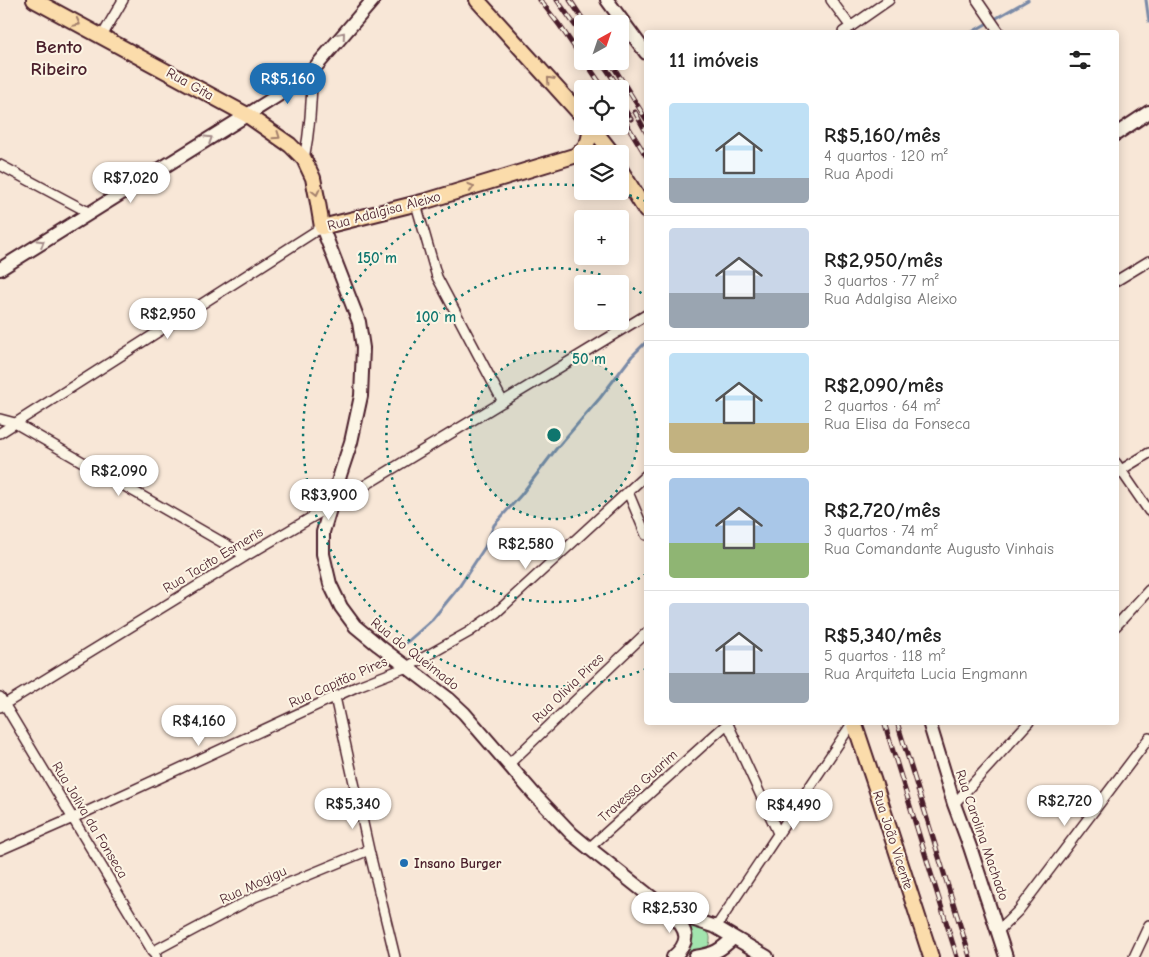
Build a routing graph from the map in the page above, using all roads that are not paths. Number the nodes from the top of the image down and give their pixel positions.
1 (34, 0) edge
2 (123, 0) edge
3 (372, 0) edge
4 (477, 0) edge
5 (607, 0) edge
6 (831, 0) edge
7 (889, 0) edge
8 (977, 0) edge
9 (847, 30) edge
10 (998, 30) edge
11 (102, 36) junction
12 (644, 50) edge
13 (312, 71) junction
14 (574, 107) edge
15 (1149, 112) edge
16 (247, 115) junction
17 (1119, 132) edge
18 (598, 135) edge
19 (606, 145) edge
20 (574, 157) edge
21 (304, 159) junction
22 (0, 165) edge
23 (629, 184) edge
24 (416, 204) junction
25 (644, 208) edge
26 (90, 213) junction
27 (322, 227) junction
28 (1149, 261) edge
29 (0, 269) edge
30 (1119, 279) edge
31 (644, 317) edge
32 (503, 402) junction
33 (0, 418) edge
34 (14, 424) junction
35 (0, 433) edge
36 (1149, 454) edge
37 (1119, 469) edge
38 (1119, 470) edge
39 (644, 477) edge
40 (628, 492) junction
41 (331, 506) junction
42 (1149, 511) edge
43 (644, 530) edge
44 (246, 556) junction
45 (1149, 590) edge
46 (1119, 623) edge
47 (644, 635) edge
48 (407, 667) junction
49 (335, 697) junction
50 (1, 703) edge
51 (726, 725) edge
52 (729, 725) edge
53 (852, 725) edge
54 (855, 725) edge
55 (931, 725) edge
56 (1025, 725) edge
57 (1149, 738) edge
58 (509, 764) junction
59 (954, 804) junction
60 (73, 818) junction
61 (778, 833) junction
62 (589, 848) junction
63 (0, 850) edge
64 (369, 850) junction
65 (670, 912) junction
66 (1149, 925) edge
67 (716, 927) junction
68 (998, 931) junction
69 (734, 938) junction
70 (154, 954) edge
71 (395, 957) edge
72 (673, 957) edge
73 (695, 957) edge
74 (767, 957) edge
75 (931, 957) edge
76 (1006, 957) edge
77 (1134, 957) edge

1 -> 11 main road, Rua Gita
2 - 11 street
13 -> 3 main road
14 -> 4 main road
5 - 12 main road
6 - 9 street
7 - 9 street
8 - 10 street
11 - 16 main road, Rua Gita
13 - 16 main road
13 - 21 street
15 - 17 main road
16 -> 21 main road, Rua Gita
26 -> 16 main road
18 - 19 main road
24 -> 20 main road, Rua Adalgisa Aleixo
21 -> 27 main road, Rua Gita
22 - 26 street
23 - 25 main road
24 - 27 main road, Rua Adalgisa Aleixo
24 - 32 street
29 -> 26 main road
27 - 34 street, Rua Adalgisa Aleixo
27 - 41 main road, Rua do Queimado
28 - 30 street
31 - 32 street, Rua Tacito Esmeris
32 - 41 street, Rua Tacito Esmeris
33 - 34 street
34 - 35 street, Rua Adalgisa Aleixo
34 - 44 street
36 - 37 street
38 - 42 street
39 - 40 street, Rua Capitão Pires
40 - 43 street
40 - 48 street, Rua Capitão Pires
41 - 44 street, Rua Tacito Esmeris
41 - 48 main road, Rua do Queimado
44 - 50 street, Rua Tacito Esmeris
45 - 46 street
47 - 58 street, Rua Olivia Pires
48 - 49 street, Rua Capitão Pires
48 - 58 main road, Rua do Queimado
49 - 60 street, Rua Capitão Pires
49 - 64 street
50 - 60 street, Rua Joliva da Fonseca
51 - 62 street, Travessa Guarim
52 - 61 street
53 - 61 street
54 - 75 main road, Rua João Vicente
55 - 59 main road, Rua Carolina Machado
56 - 59 street
57 - 68 street
58 - 62 main road, Rua do Queimado
59 - 68 main road, Rua Carolina Machado
60 - 63 street, Rua Capitão Pires
60 - 70 street, Rua Joliva da Fonseca
61 - 67 street
62 - 65 main road, Rua do Queimado
64 - 70 street, Rua Mogigu
64 - 71 street
65 - 67 main road, Rua do Queimado
65 - 72 main road
66 - 77 street
67 - 69 main road, Rua do Queimado
68 - 76 main road, Rua Carolina Machado
69 - 73 main road
69 - 74 main road, Rua do Queimado

